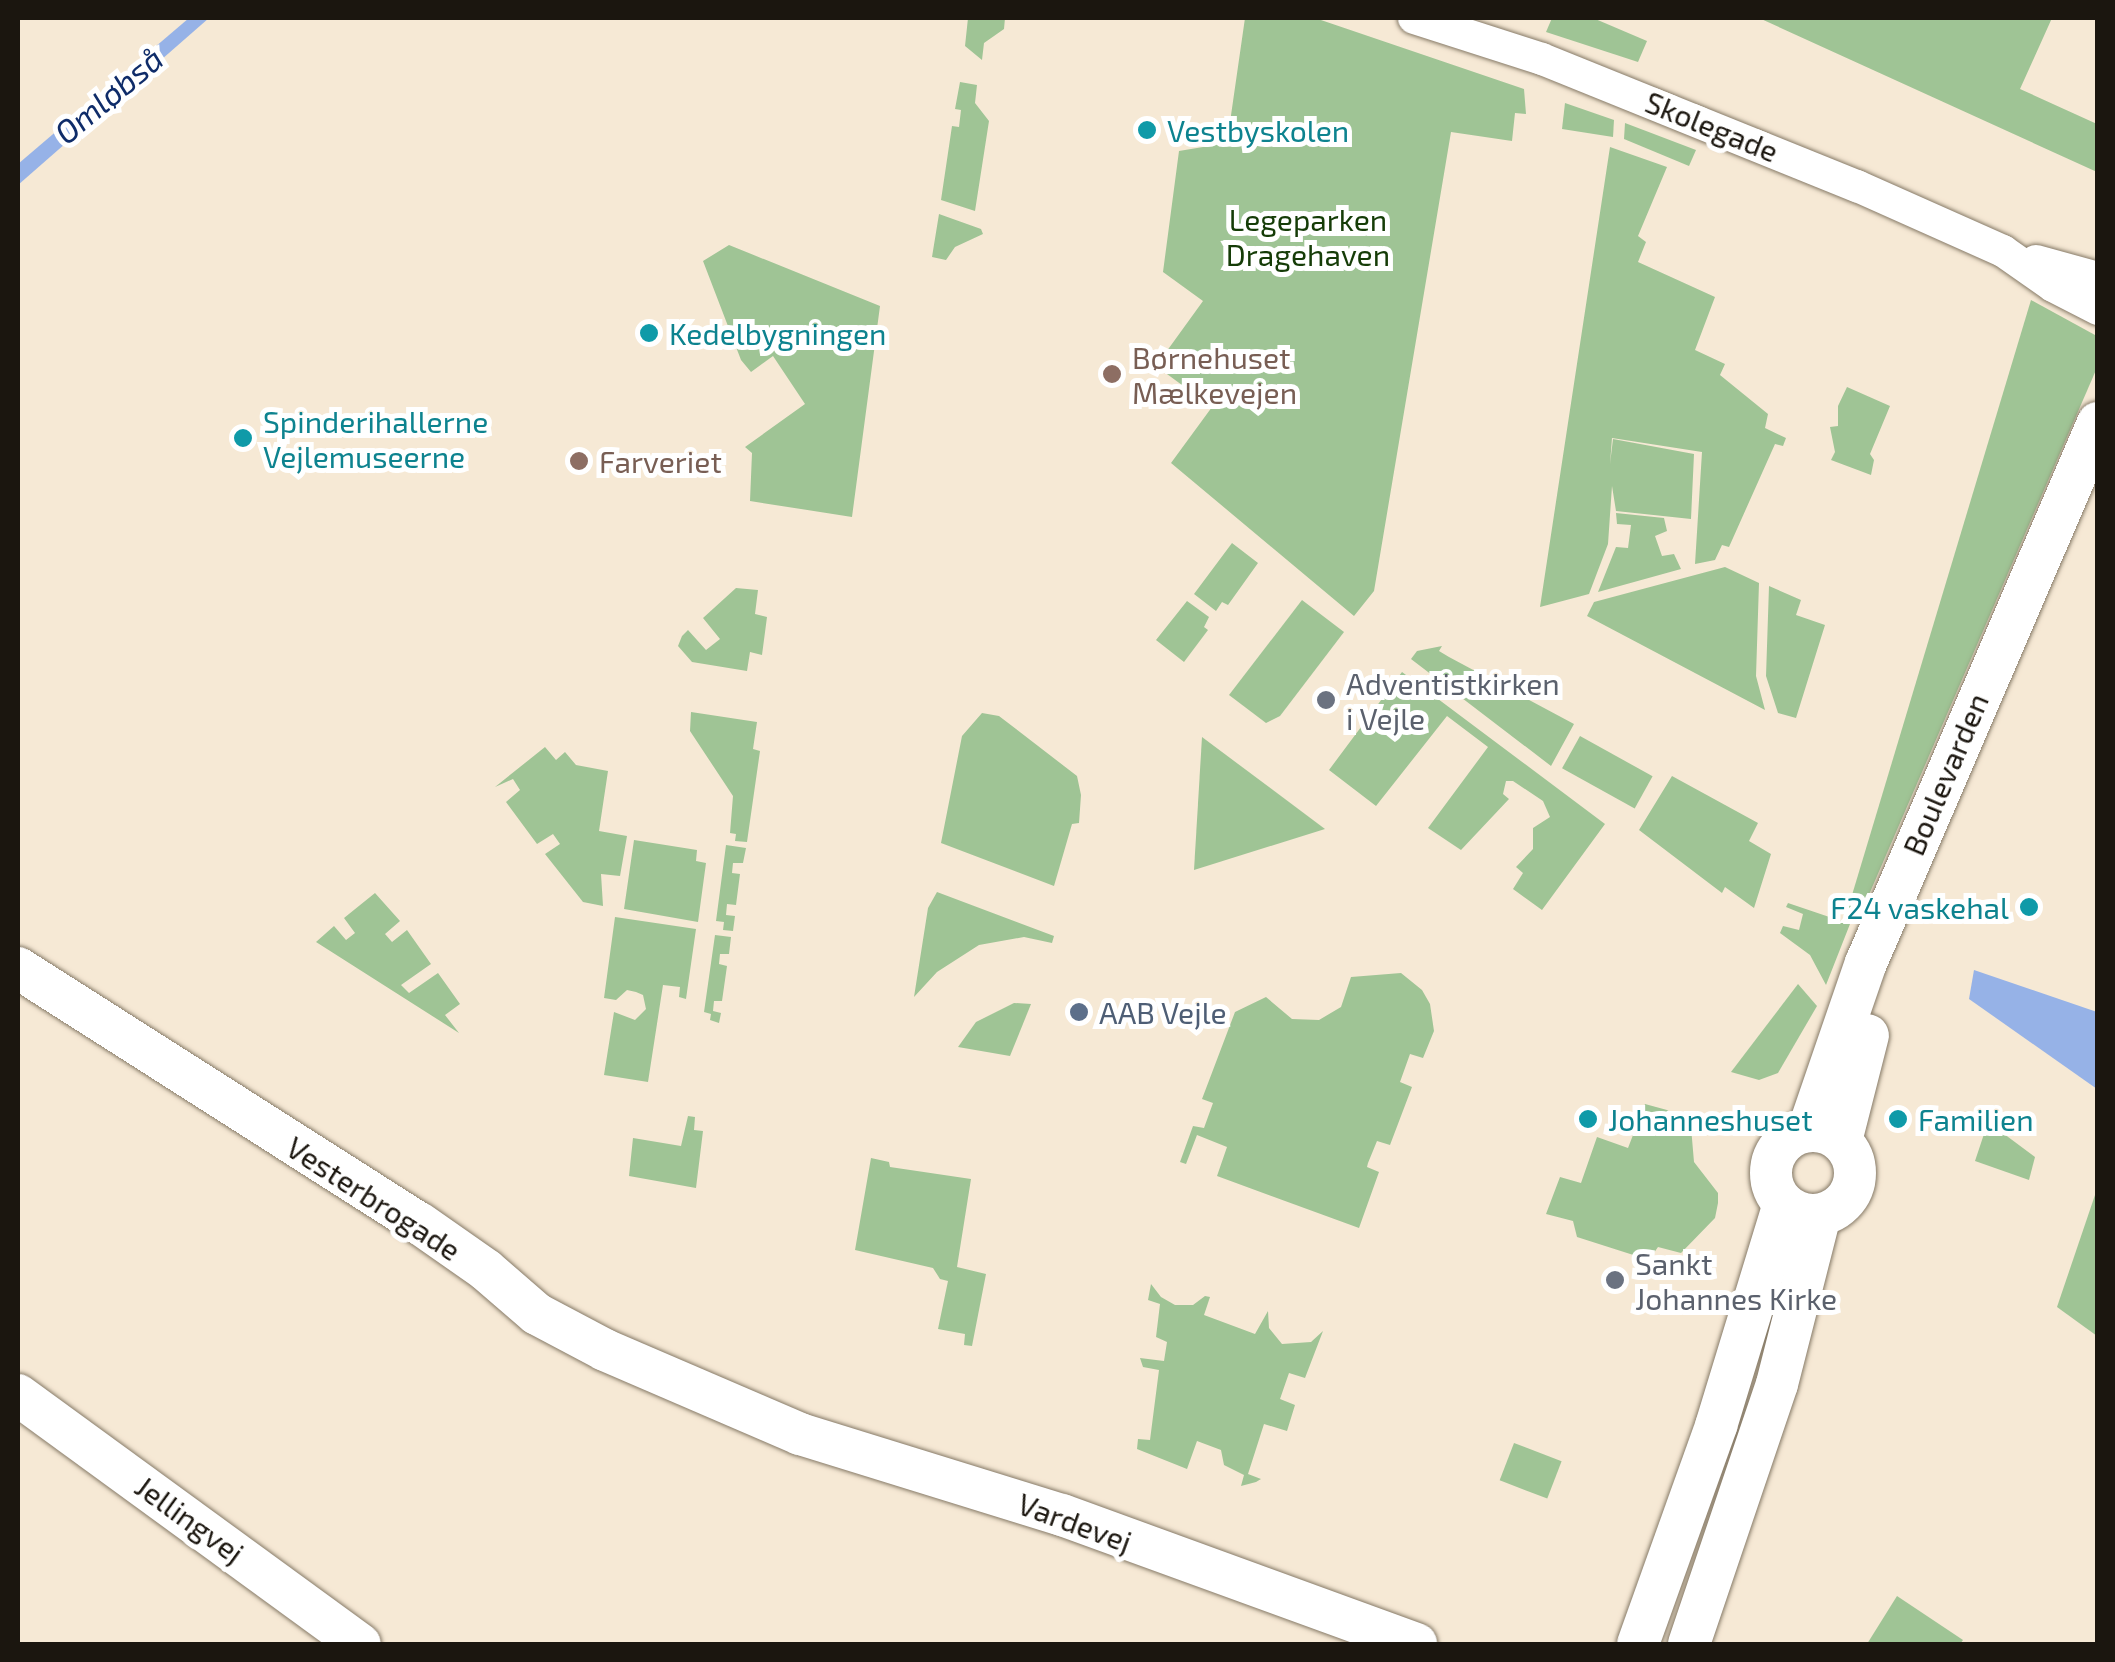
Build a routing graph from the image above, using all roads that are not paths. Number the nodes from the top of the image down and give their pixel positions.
1 (1414, 18) edge
2 (2003, 252) junction
3 (2098, 278) edge
4 (2098, 309) edge
5 (2098, 423) edge
6 (2098, 486) edge
7 (18, 968) edge
8 (1825, 1136) junction
9 (1802, 1209) junction
10 (18, 1395) edge
11 (738, 1411) joint
12 (360, 1644) edge
13 (1413, 1644) edge
14 (1638, 1644) edge
15 (1689, 1644) edge

1 - 2 street, Skolegade
2 - 3 street, Skolegade
2 - 4 street, Skolegade
5 - 8 main road, Boulevarden
6 - 8 main road, Boulevarden
7 - 11 main road, Vesterbrogade
8 - 9 main road
8 - 9 main road
9 - 14 main road
9 - 15 main road
10 - 12 main road, Jellingvej
11 - 13 main road, Vardevej

